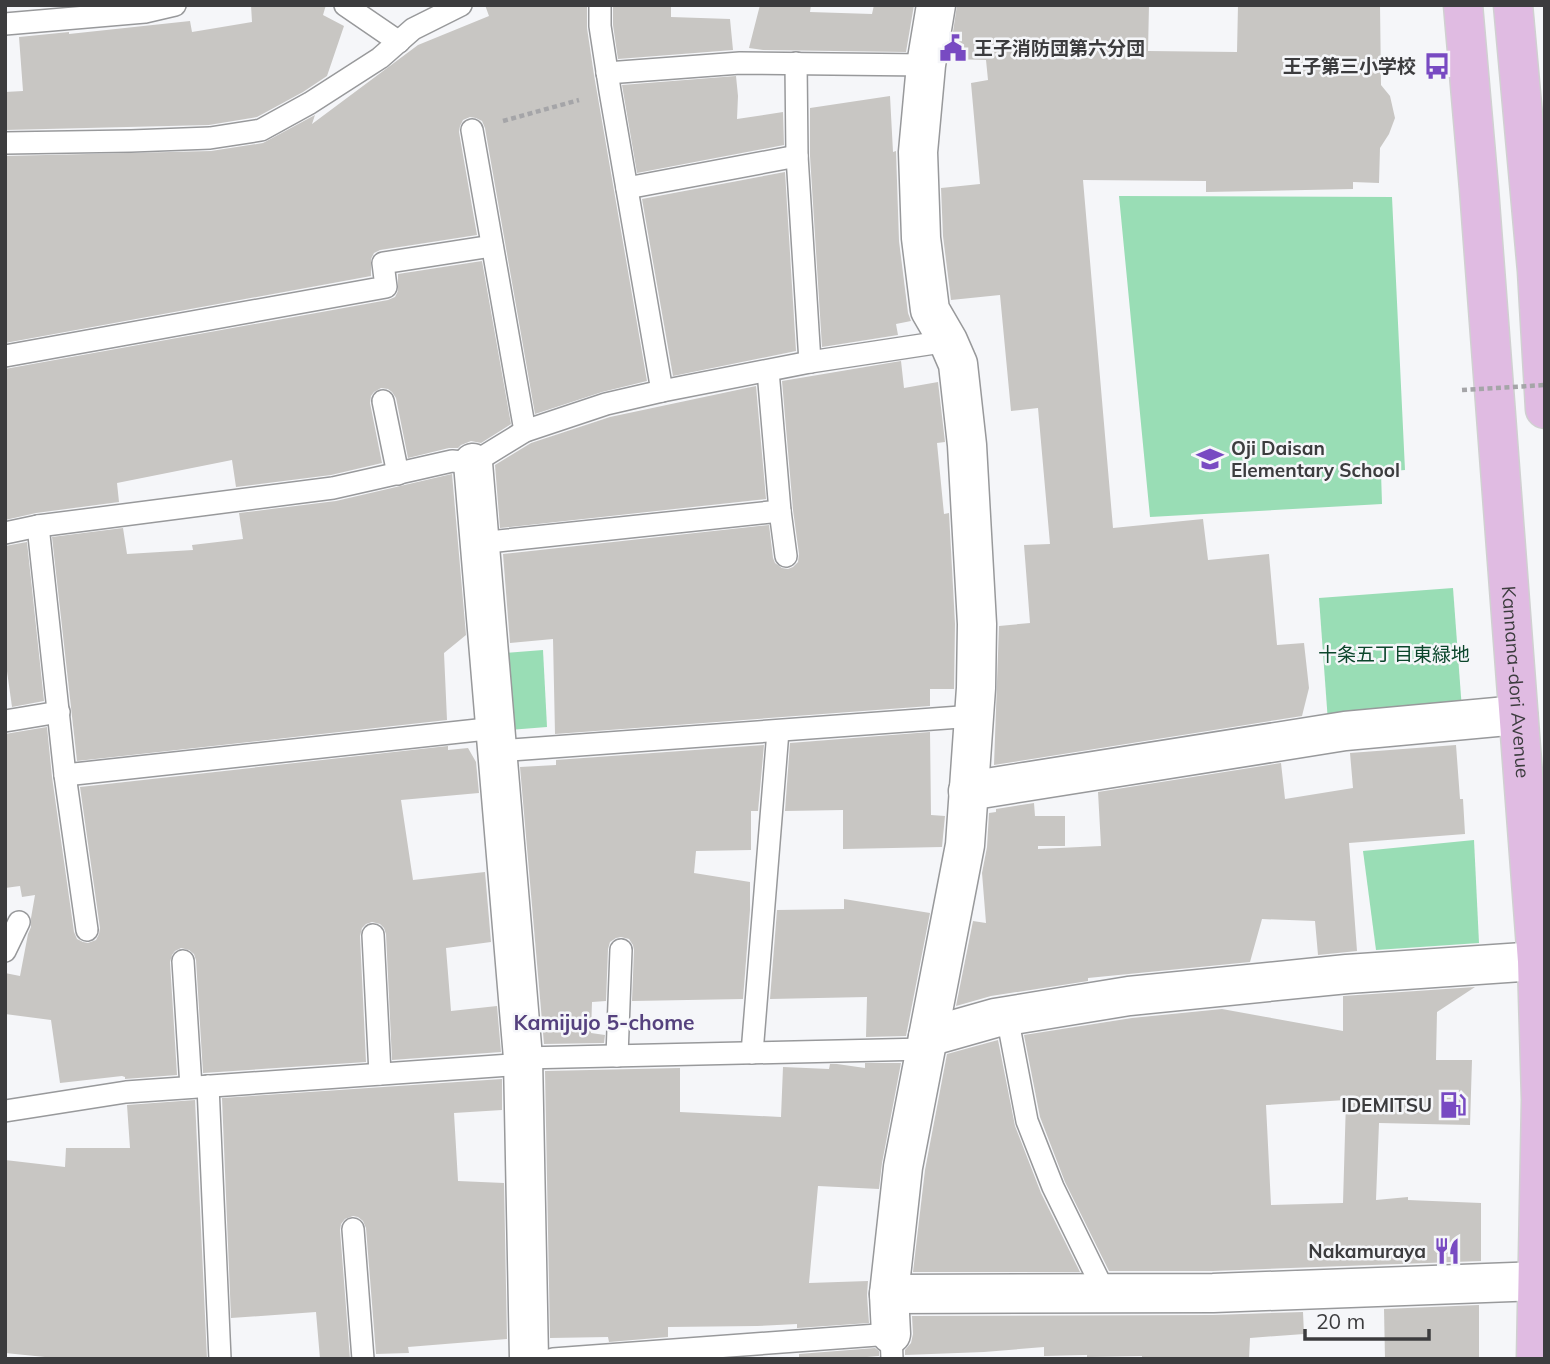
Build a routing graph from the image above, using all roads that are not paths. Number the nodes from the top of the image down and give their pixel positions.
1 (176, 5) edge
2 (345, 5) edge
3 (461, 5) edge
4 (600, 5) edge
5 (936, 5) edge
6 (1463, 5) edge
7 (1513, 5) edge
8 (5, 24) edge
9 (399, 42) junction
10 (796, 64) junction
11 (926, 65) junction
12 (608, 82) junction
13 (472, 130) road end
14 (5, 143) edge
15 (797, 156) junction
16 (627, 188) junction
17 (492, 246) junction
18 (1541, 271) edge
19 (948, 341) junction
20 (5, 356) edge
21 (810, 362) junction
22 (768, 371) junction
23 (662, 391) junction
24 (383, 401) dead end
25 (1545, 409) edge
26 (525, 431) junction
27 (473, 463) junction
28 (398, 474) junction
29 (780, 511) junction
30 (38, 526) junction
31 (5, 533) edge
32 (480, 543) junction
33 (786, 556) dead end
34 (59, 712) junction
35 (1518, 715) junction
36 (974, 716) junction
37 (5, 721) edge
38 (778, 731) junction
39 (497, 739) junction
40 (65, 775) junction
41 (968, 791) junction
42 (19, 922) dead end
43 (87, 929) dead end
44 (373, 935) dead end
45 (621, 950) dead end
46 (5, 951) edge
47 (183, 961) dead end
48 (1537, 961) junction
49 (1007, 1016) junction
50 (927, 1043) junction
51 (752, 1053) junction
52 (617, 1056) junction
53 (523, 1061) junction
54 (380, 1074) junction
55 (200, 1087) junction
56 (5, 1111) edge
57 (353, 1229) dead end
58 (1538, 1281) junction
59 (1105, 1293) junction
60 (889, 1294) junction
61 (892, 1347) edge
62 (220, 1359) edge
63 (363, 1359) edge
64 (529, 1359) edge
65 (553, 1359) edge
66 (1536, 1359) edge

1 - 8 lane
2 - 9 lane
3 - 9 lane
4 - 12 lane
5 - 11 street
6 - 35 main road, Kannana-dori Avenue
7 - 18 main road
9 - 14 lane
10 - 11 lane
10 - 12 lane
10 - 15 lane
11 - 19 street
12 - 16 lane
13 - 17 lane
15 - 16 lane
15 - 21 lane
16 - 23 lane
17 - 20 lane
17 - 26 lane
18 - 25 main road
19 - 21 lane
19 - 36 street
21 - 22 lane
22 - 23 lane
22 - 29 lane
23 - 26 lane
24 - 28 lane
26 - 27 lane
27 - 28 lane
27 - 32 street
28 - 30 lane
29 - 32 lane
29 - 33 lane
30 - 31 lane
30 - 34 lane
32 - 39 street
34 - 37 lane
34 - 40 lane
35 - 41 street
35 - 48 main road, Kannana-dori Avenue
36 - 38 lane
36 - 41 street
38 - 39 lane
38 - 51 lane
39 - 40 lane
39 - 53 street
40 - 43 lane
41 - 50 street
42 - 46 lane
44 - 54 lane
45 - 52 lane
47 - 55 lane
48 - 49 street
48 - 58 main road, Kannana-dori Avenue
49 - 50 street
49 - 59 lane
50 - 51 lane
50 - 60 street
51 - 52 lane
52 - 53 lane
53 - 54 lane
53 - 64 street
54 - 55 lane
55 - 56 lane
55 - 62 lane
57 - 63 lane
58 - 59 street
58 - 66 main road, Kannana-dori Avenue
59 - 60 street
60 - 61 street
61 - 65 lane

